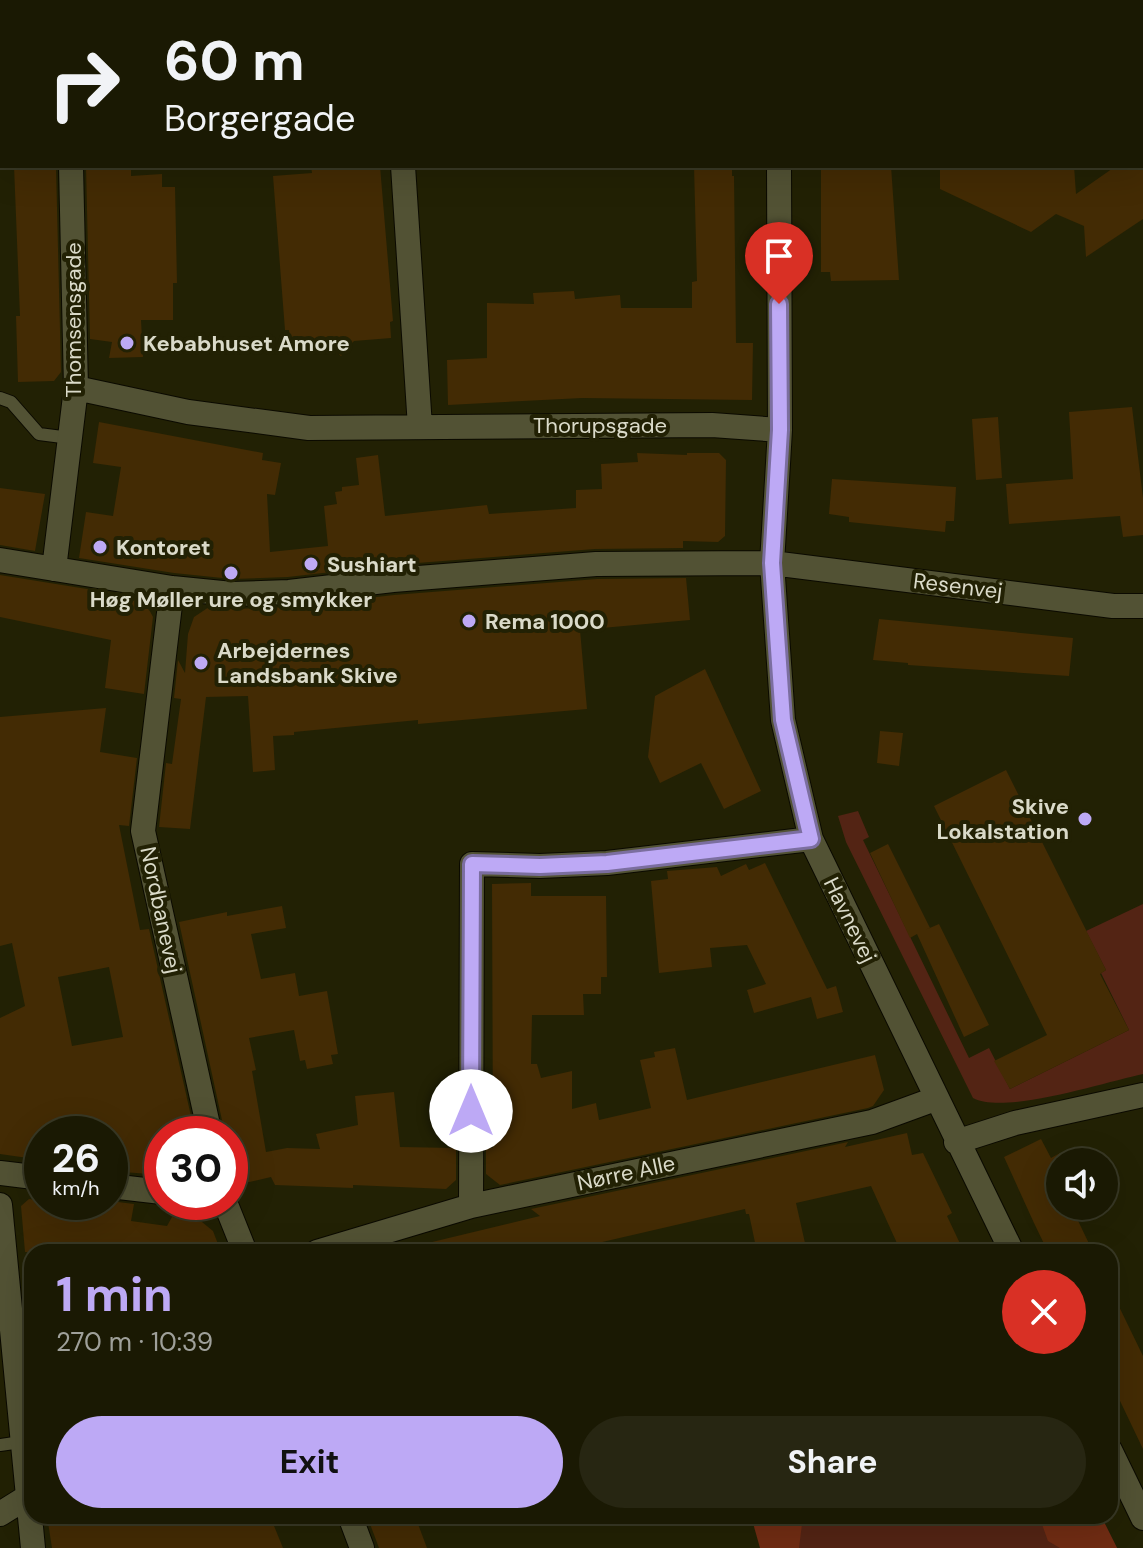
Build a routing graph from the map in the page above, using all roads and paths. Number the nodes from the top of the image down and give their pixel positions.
1 (71, 168) edge
2 (403, 168) edge
3 (779, 168) edge
4 (76, 388) junction
5 (0, 398) edge
6 (420, 427) junction
7 (780, 430) junction
8 (70, 438) junction
9 (0, 560) edge
10 (772, 563) junction
11 (54, 569) junction
12 (172, 588) junction
13 (1143, 606) edge
14 (811, 839) junction
15 (1143, 1095) edge
16 (935, 1099) junction
17 (206, 1116) edge
18 (956, 1142) junction
19 (0, 1173) edge
20 (24, 1176) edge
21 (0, 1205) edge
22 (471, 1206) junction
23 (232, 1220) edge
24 (242, 1244) edge
25 (344, 1244) edge
26 (1008, 1244) edge
27 (2, 1247) edge
28 (11, 1444) edge
29 (1118, 1465) edge
30 (24, 1481) edge
31 (24, 1498) edge
32 (1140, 1505) edge
33 (0, 1514) edge
34 (31, 1524) edge
35 (353, 1524) edge
36 (33, 1548) edge
37 (362, 1548) edge

1 - 4 street, Thomsensgade
2 - 6 street
3 - 7 street, Havnevej
4 - 6 street, Thorupsgade
4 - 8 street, Thomsensgade
5 - 8 lane
6 - 7 street, Thorupsgade
7 - 10 street, Havnevej
8 - 11 street, Thomsensgade
9 - 11 street, Resenvej
10 - 12 street, Resenvej
10 - 13 street, Resenvej
10 - 14 street, Havnevej
11 - 12 street, Resenvej
12 - 17 street, Nordbanevej
14 - 16 street, Havnevej
14 - 22 street
15 - 18 street
16 - 18 street, Havnevej
16 - 22 street, Nørre Alle
18 - 26 street, Havnevej
19 - 20 street
21 - 27 street
22 - 25 street, Nørre Alle
23 - 24 street
27 - 28 street
28 - 30 street
29 - 32 street
31 - 33 street
34 - 36 street
35 - 37 street

